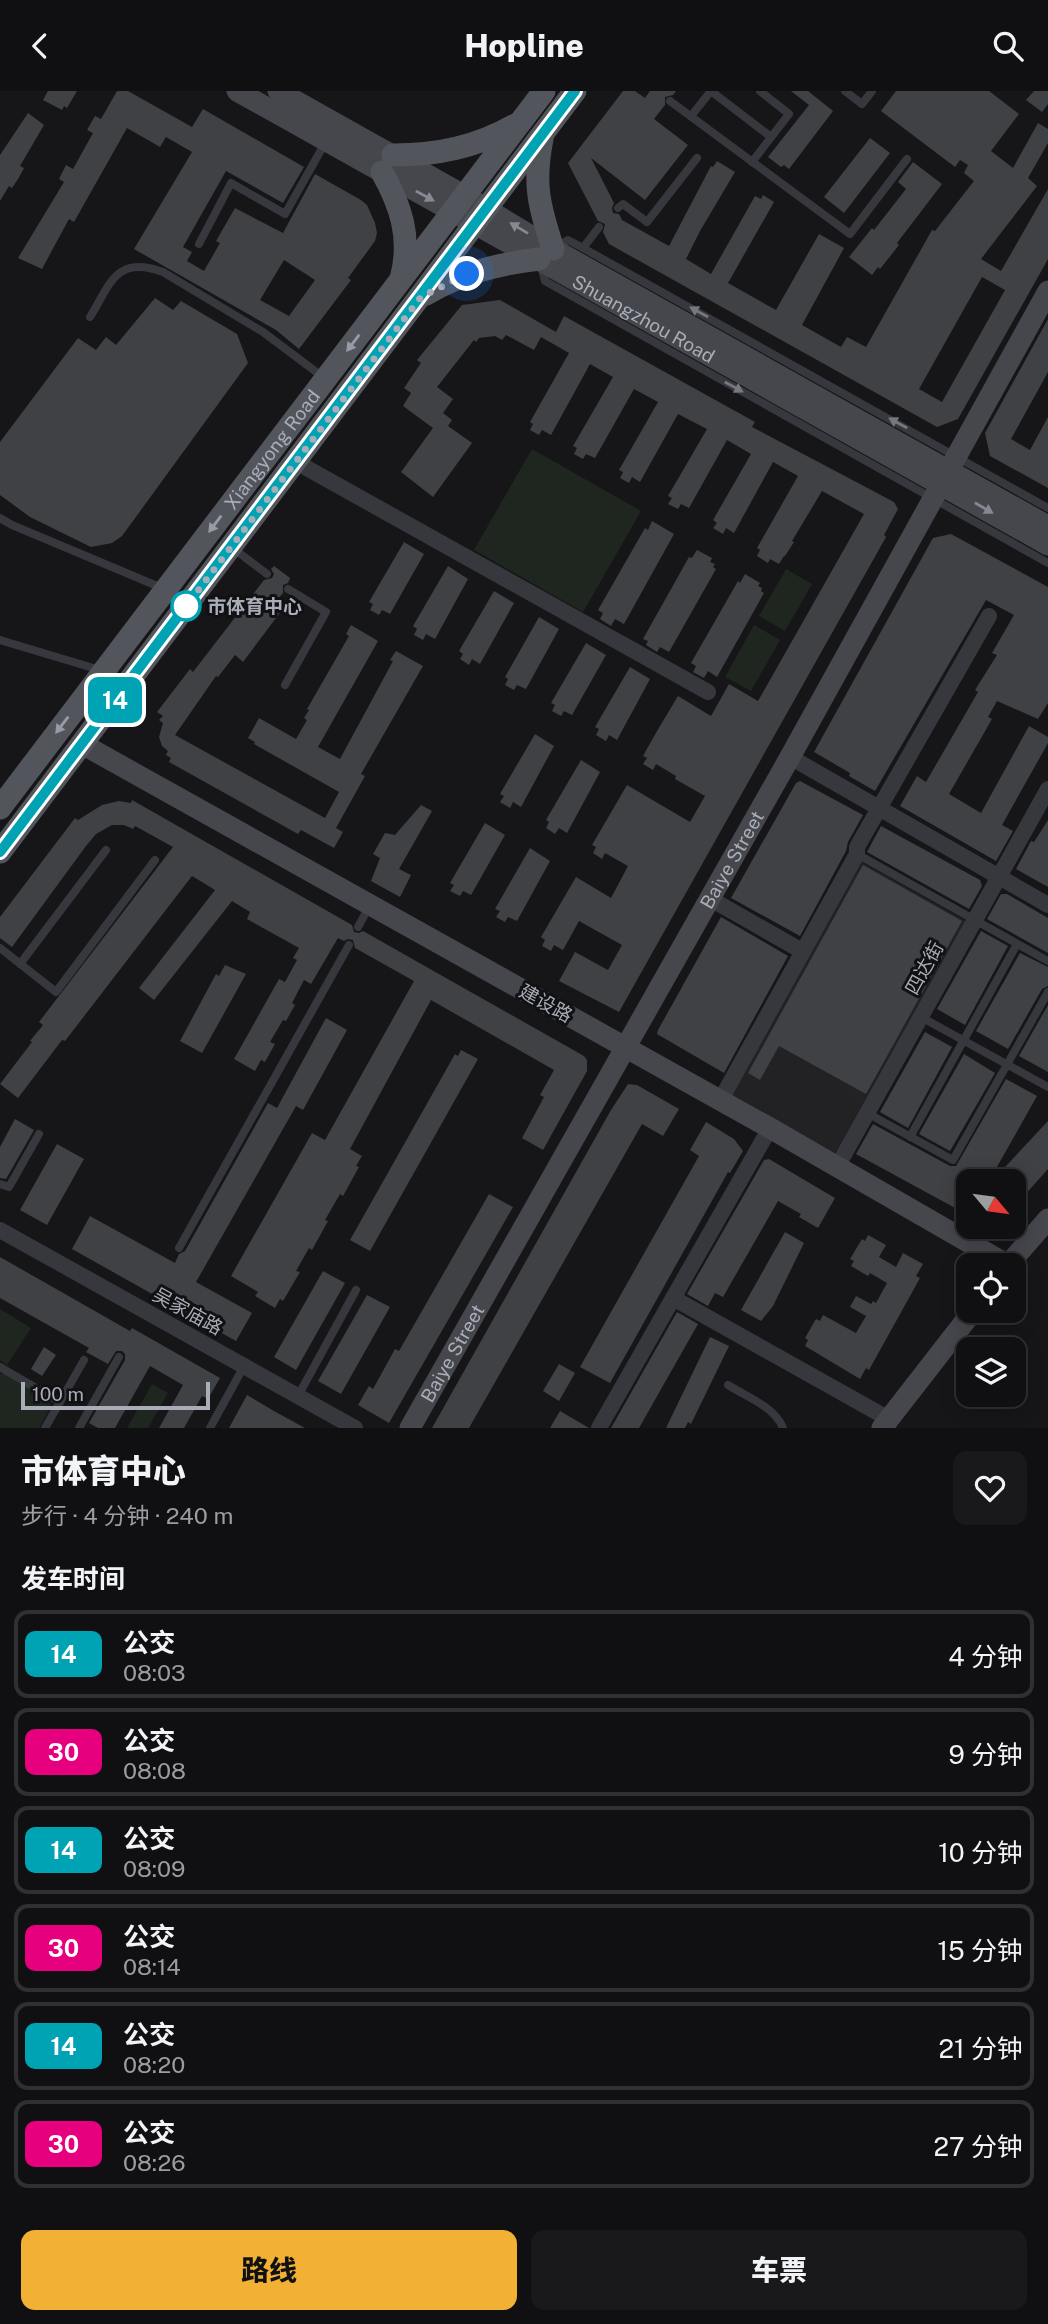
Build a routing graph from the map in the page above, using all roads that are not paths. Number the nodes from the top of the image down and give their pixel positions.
1 (237, 91) edge
2 (278, 91) edge
3 (544, 91) edge
4 (575, 91) edge
5 (760, 91) edge
6 (845, 91) edge
7 (872, 91) edge
8 (670, 101) dead end
9 (691, 116) junction
10 (521, 122) junction
11 (324, 132) junction
12 (543, 133) junction
13 (771, 137) junction
14 (697, 158) dead end
15 (907, 159) dead end
16 (752, 162) junction
17 (388, 164) junction
18 (459, 203) junction
19 (618, 208) dead end
20 (481, 216) junction
21 (599, 227) dead end
22 (199, 244) dead end
23 (583, 248) junction
24 (546, 254) junction
25 (400, 281) junction
26 (1048, 291) edge
27 (421, 297) junction
28 (380, 307) junction
29 (90, 317) dead end
30 (401, 323) junction
31 (325, 379) junction
32 (296, 461) junction
33 (945, 477) junction
34 (1048, 508) edge
35 (0, 518) edge
36 (1048, 526) edge
37 (1048, 545) edge
38 (231, 547) junction
39 (1048, 563) edge
40 (267, 574) dead end
41 (165, 589) junction
42 (288, 589) dead end
43 (989, 616) dead end
44 (0, 640) edge
45 (103, 671) junction
46 (285, 685) dead end
47 (708, 692) dead end
48 (82, 744) junction
49 (790, 757) junction
50 (1048, 789) edge
51 (0, 808) edge
52 (879, 808) junction
53 (106, 849) dead end
54 (0, 852) edge
55 (857, 855) junction
56 (155, 860) dead end
57 (999, 877) junction
58 (709, 898) junction
59 (370, 905) junction
60 (1048, 905) edge
61 (975, 920) junction
62 (358, 927) dead end
63 (1017, 944) junction
64 (349, 945) dead end
65 (0, 948) edge
66 (802, 951) junction
67 (1048, 961) edge
68 (20, 964) junction
69 (1048, 992) edge
70 (920, 1017) junction
71 (963, 1041) junction
72 (626, 1048) junction
73 (1007, 1065) junction
74 (1048, 1087) edge
75 (720, 1101) junction
76 (867, 1113) junction
77 (770, 1128) junction
78 (38, 1134) dead end
79 (910, 1137) junction
80 (837, 1167) junction
81 (0, 1184) edge
82 (1048, 1219) edge
83 (0, 1230) edge
84 (179, 1248) dead end
85 (987, 1253) edge
86 (1018, 1253) edge
87 (356, 1290) dead end
88 (673, 1298) junction
89 (964, 1323) edge
90 (119, 1357) dead end
91 (84, 1360) dead end
92 (244, 1366) junction
93 (0, 1367) edge
94 (728, 1385) dead end
95 (298, 1396) junction
96 (60, 1402) junction
97 (886, 1424) edge
98 (81, 1427) edge
99 (46, 1428) edge
100 (209, 1428) edge
101 (355, 1428) edge
102 (410, 1428) edge
103 (599, 1428) edge
104 (783, 1428) edge

1 - 11 street, Shuangzhou Road
2 - 11 street, Shuangzhou Road
3 - 10 main road, Xiangyong Road
4 - 12 main road, Xiangyong Road
5 - 13 lane
6 - 7 lane
8 - 9 lane
9 - 13 lane
9 - 16 lane
10 - 17 main road
10 - 18 main road, Xiangyong Road
11 - 17 street, Shuangzhou Road
11 - 22 lane
12 - 20 main road, Xiangyong Road
12 - 24 main road
13 - 16 lane
14 - 19 lane
15 - 16 lane
17 - 18 street, Shuangzhou Road
17 - 25 main road
18 - 20 street, Shuangzhou Road
18 - 25 main road, Xiangyong Road
20 - 24 street, Shuangzhou Road
20 - 27 main road, Xiangyong Road
21 - 23 lane
23 - 24 lane
33 -> 23 lane
24 - 27 main road
24 - 33 street, Shuangzhou Road
25 - 28 main road, Xiangyong Road
26 - 33 street, Baiye Street
27 - 30 main road, Xiangyong Road
28 - 30 main road
28 -> 31 main road, Xiangyong Road
29 - 31 lane
30 - 32 main road, Xiangyong Road
31 -> 41 main road, Xiangyong Road
32 - 38 main road, Xiangyong Road
32 - 47 street
33 - 34 lane
33 - 36 street, Shuangzhou Road
33 -> 37 street, Shuangzhou Road
33 - 39 lane
33 - 49 street, Baiye Street
35 - 41 lane
38 - 40 lane
38 - 48 main road, Xiangyong Road
41 - 45 main road, Xiangyong Road
42 - 46 lane
43 - 52 street
44 - 45 lane
45 -> 51 main road, Xiangyong Road
48 - 54 main road, Xiangyong Road
48 - 59 street, 建设路
49 - 52 street
49 - 58 street, Baiye Street
50 - 57 street, 四达街
52 - 55 street
52 - 57 street
53 - 68 lane
55 - 61 lane
55 - 66 street
56 - 68 lane
57 - 60 street
57 - 61 street, 四达街
58 - 66 street
58 - 72 street, Baiye Street
59 - 62 lane
59 - 72 street, 建设路
61 - 63 lane
61 - 70 street, 四达街
63 - 67 lane
63 - 71 lane
64 - 84 lane
65 - 68 lane
66 - 75 street
69 - 73 lane
70 - 71 lane
70 - 76 street, 四达街
71 - 73 lane
71 - 79 lane
72 - 75 street, 建设路
72 - 102 street, Baiye Street
73 - 74 lane
73 - 79 lane
75 - 77 street, 建设路
76 - 79 lane
76 - 80 street, 四达街
77 - 80 street, 建设路
77 - 88 street
78 - 81 lane
80 - 85 street, 建设路
82 - 86 street
83 - 92 street, 吴家庙路
87 - 95 lane
88 - 97 street
88 - 103 street
89 - 97 street
90 - 98 lane
91 - 96 lane
92 - 95 street, 吴家庙路
92 - 100 lane
93 - 96 lane
94 - 104 lane
95 - 101 street, 吴家庙路
96 - 99 lane

